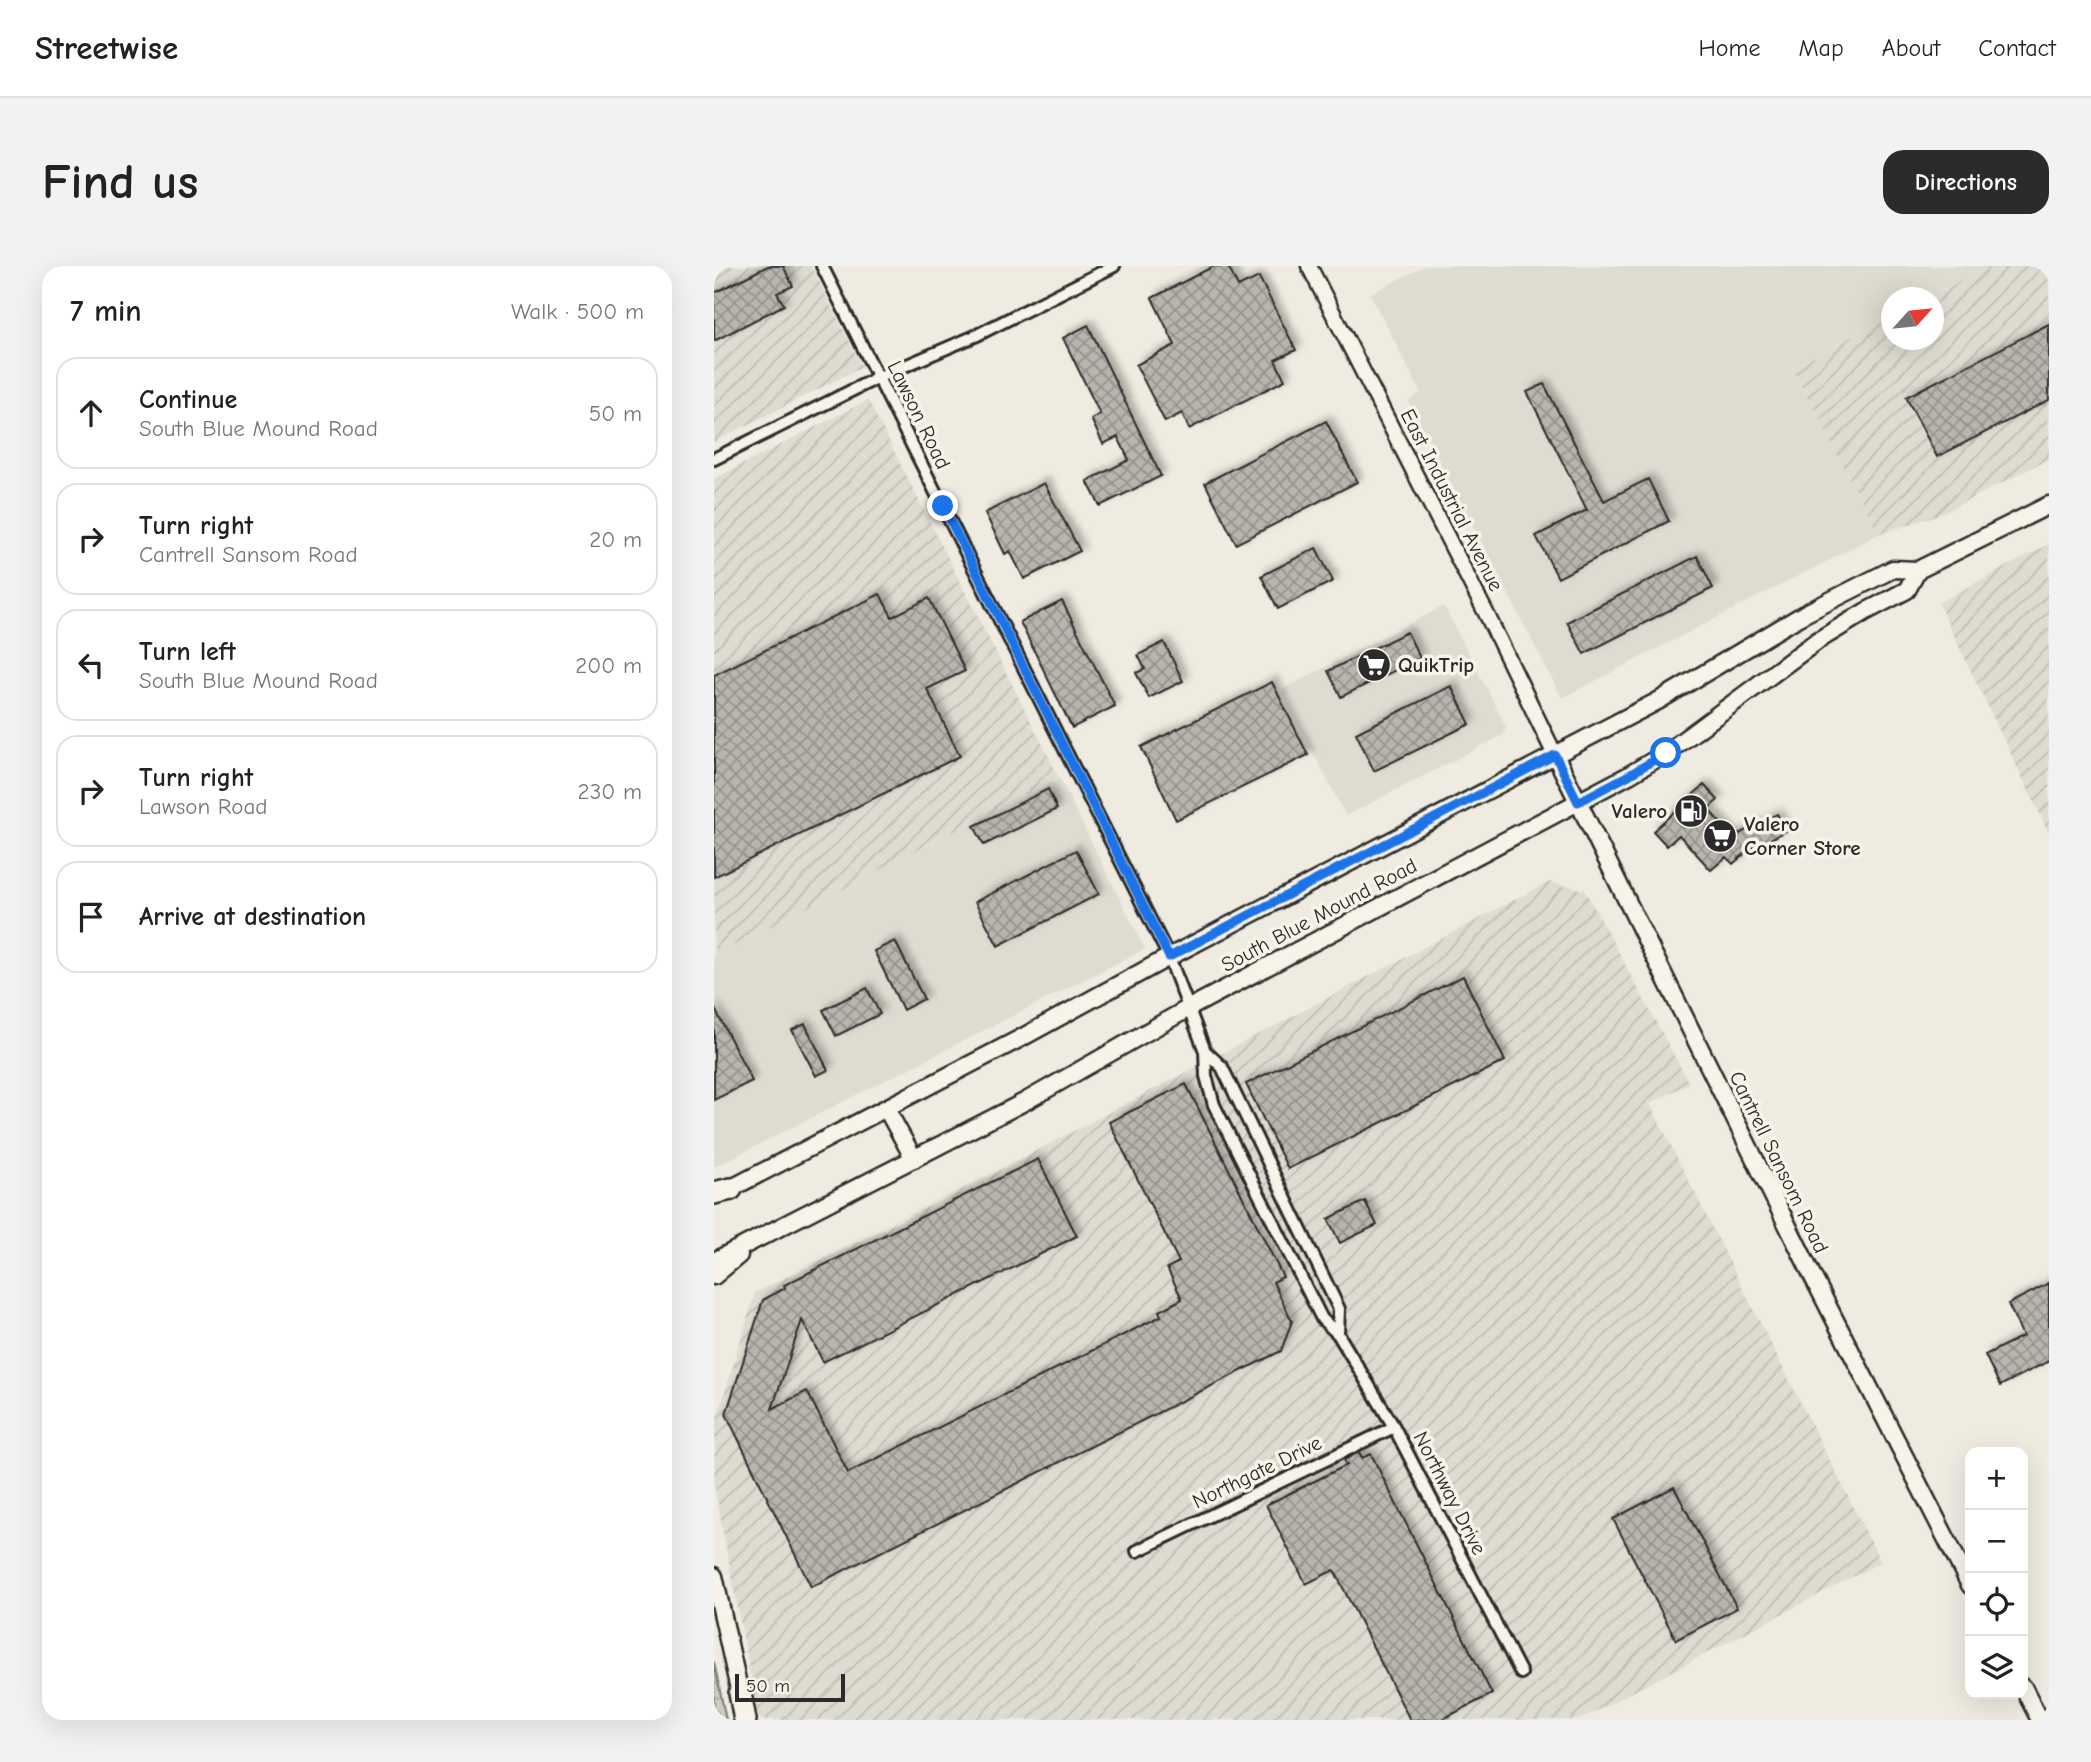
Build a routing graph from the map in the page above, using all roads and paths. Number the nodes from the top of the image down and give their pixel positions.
1 (822, 266) edge
2 (1114, 266) edge
3 (1309, 266) edge
4 (879, 377) junction
5 (714, 459) edge
6 (2049, 505) edge
7 (1918, 570) junction
8 (1555, 755) junction
9 (1578, 802) junction
10 (1169, 957) junction
11 (1189, 1008) junction
12 (1205, 1051) junction
13 (886, 1108) junction
14 (914, 1158) junction
15 (720, 1193) edge
16 (763, 1236) junction
17 (714, 1261) edge
18 (714, 1276) edge
19 (1338, 1334) junction
20 (1394, 1427) junction
21 (1137, 1551) dead end
22 (1965, 1575) edge
23 (714, 1576) edge
24 (1521, 1673) dead end
25 (740, 1693) joint
26 (2028, 1697) edge
27 (745, 1720) edge
28 (2040, 1720) edge

1 - 4 street, Lawson Road
2 - 4 street
3 - 8 street, East Industrial Avenue
4 - 5 street
4 - 10 street, Lawson Road
6 - 7 main road, South Blue Mound Road
7 - 8 main road, South Blue Mound Road
7 - 9 main road, South Blue Mound Road
8 - 9 main road, Cantrell Sansom Road
8 - 10 main road, South Blue Mound Road
9 - 11 main road, South Blue Mound Road
9 - 22 main road, Cantrell Sansom Road
10 - 11 street, Northway Drive
10 - 13 main road, South Blue Mound Road
11 - 12 street, Northway Drive
11 - 14 main road, South Blue Mound Road
12 - 19 street, Northway Drive
12 - 19 street, Northway Drive
13 - 14 main road
13 - 15 main road, South Blue Mound Road
14 - 16 main road, South Blue Mound Road
16 - 17 main road, South Blue Mound Road
16 - 18 main road
19 - 20 street, Northway Drive
20 - 21 street, Northgate Drive
20 - 24 street, Northway Drive
23 - 25 main road
25 - 27 highway
26 - 28 main road

